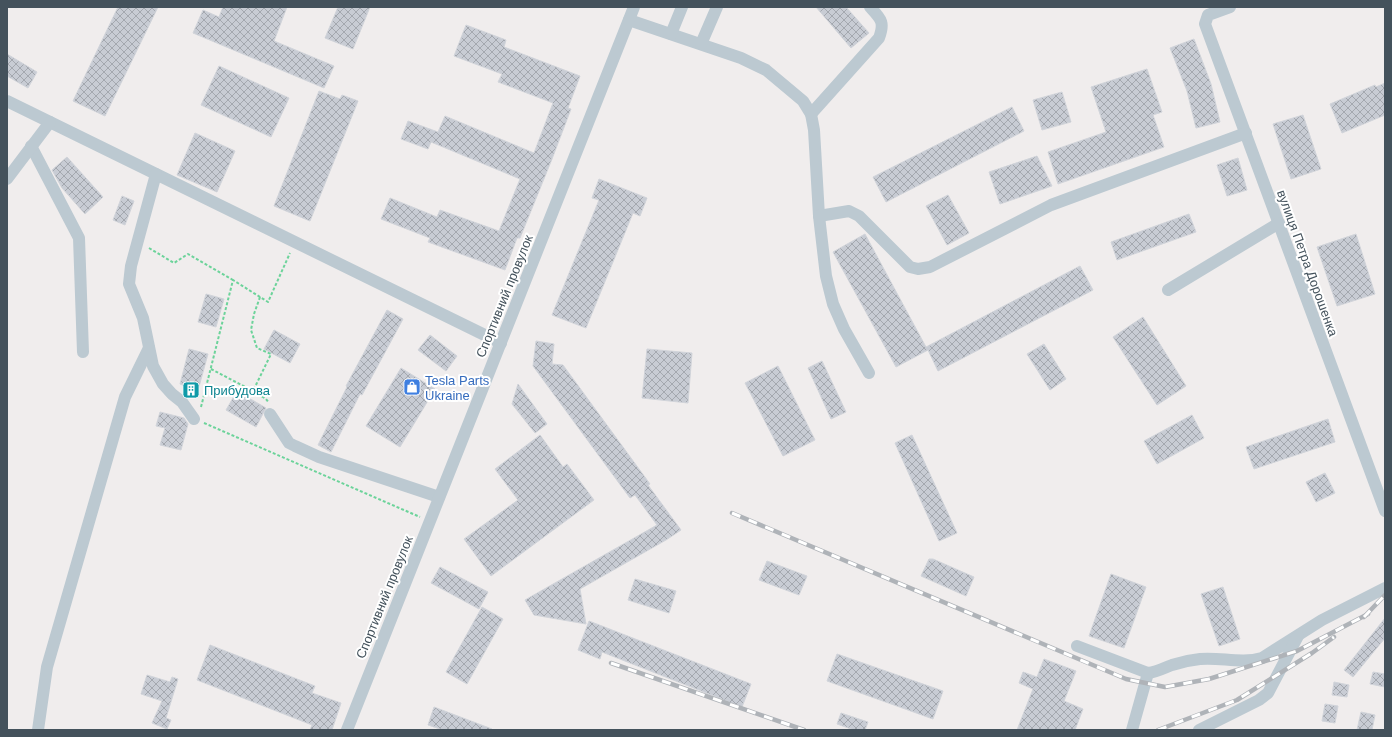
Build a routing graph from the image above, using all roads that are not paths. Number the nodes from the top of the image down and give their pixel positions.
1 (634, 7) edge
2 (682, 7) edge
3 (717, 7) edge
4 (870, 7) edge
5 (1230, 7) edge
6 (629, 20) junction
7 (671, 34) junction
8 (701, 44) junction
9 (7, 101) edge
10 (811, 114) junction
11 (50, 122) junction
12 (1246, 133) junction
13 (31, 146) junction
14 (156, 174) junction
15 (7, 179) edge
16 (819, 216) junction
17 (1279, 223) junction
18 (1168, 290) dead end
19 (501, 343) junction
20 (149, 348) junction
21 (83, 352) dead end
22 (869, 373) dead end
23 (270, 414) road end
24 (196, 420) road end
25 (439, 497) junction
26 (1385, 511) edge
27 (1385, 588) edge
28 (1299, 634) junction
29 (1077, 646) dead end
30 (1148, 673) junction
31 (38, 730) edge
32 (347, 730) edge
33 (1132, 730) edge
34 (1199, 730) edge

1 - 6 street, Спортивний провулок
2 - 7 street
3 - 8 street
4 - 10 street
5 - 12 street, вулиця Петра Дорошенка
6 - 7 street
6 - 19 street, Спортивний провулок
7 - 8 street
8 - 10 street
9 - 11 street
10 - 16 street
11 - 13 street
11 - 14 street
12 - 16 street
12 - 17 street, вулиця Петра Дорошенка
13 - 15 street
13 - 21 street
14 - 19 street
14 - 20 street
16 - 22 street
17 - 18 street
17 - 26 street, вулиця Петра Дорошенка
19 - 25 street, Спортивний провулок
20 - 24 street
20 - 31 street
23 - 25 street
25 - 32 street, Спортивний провулок
27 - 28 street
28 - 30 street
28 - 34 street
29 - 30 street
30 - 33 street

